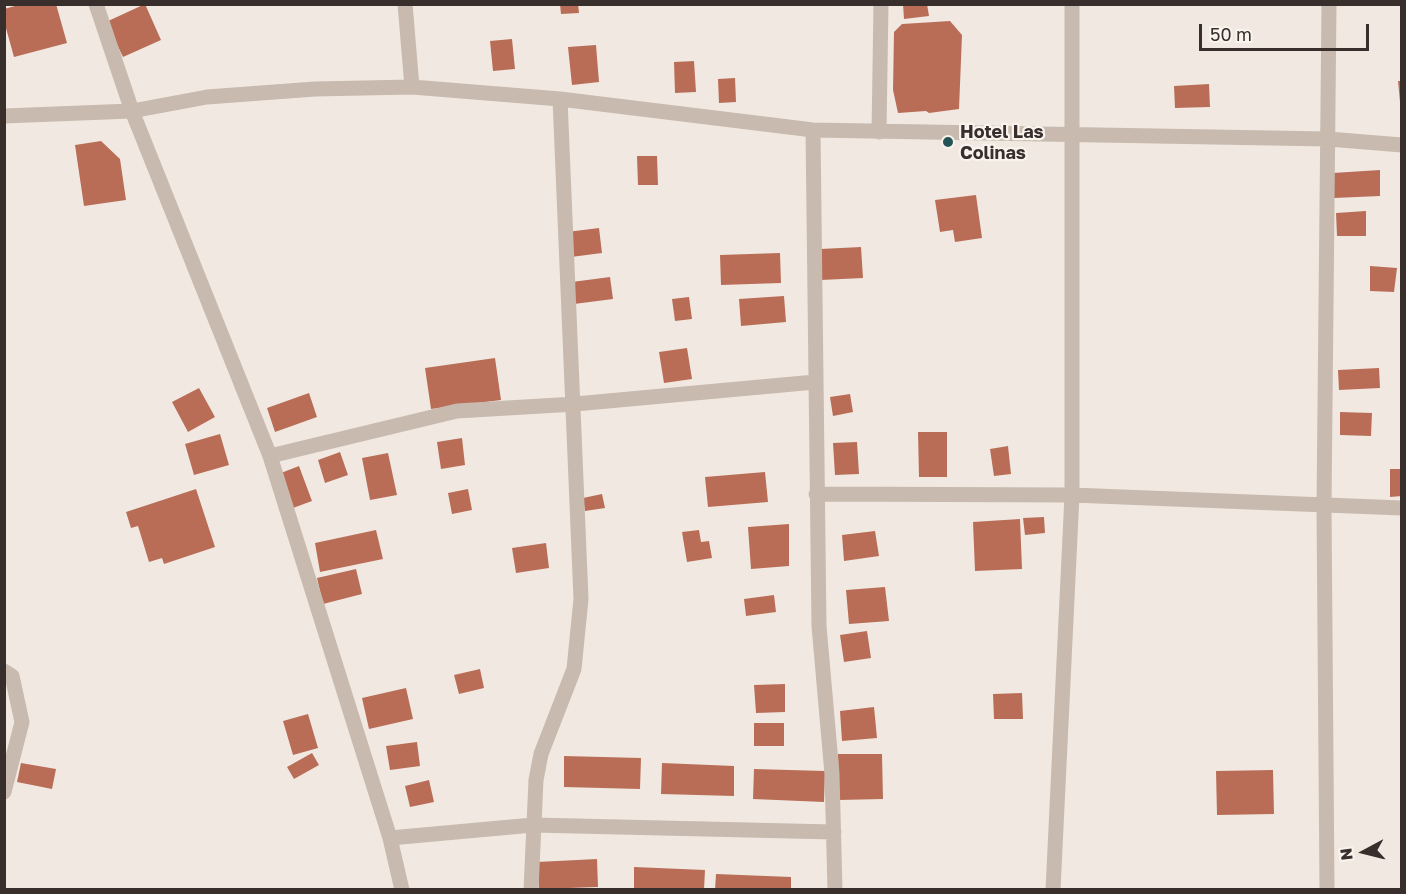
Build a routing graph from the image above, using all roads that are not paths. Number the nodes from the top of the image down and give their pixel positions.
1 (96, 4) edge
2 (405, 4) edge
3 (881, 4) edge
4 (1072, 4) edge
5 (1329, 4) edge
6 (412, 87) junction
7 (560, 99) junction
8 (132, 111) junction
9 (4, 116) edge
10 (813, 130) junction
11 (879, 132) junction
12 (1071, 136) junction
13 (1328, 139) junction
14 (1401, 145) edge
15 (815, 382) junction
16 (575, 404) junction
17 (270, 456) junction
18 (816, 494) junction
19 (1072, 495) junction
20 (1324, 506) junction
21 (1401, 508) edge
22 (4, 671) edge
23 (4, 792) edge
24 (533, 825) junction
25 (834, 832) junction
26 (390, 838) junction
27 (402, 890) edge
28 (531, 890) edge
29 (835, 890) edge
30 (1053, 890) edge
31 (1327, 890) edge

1 - 8 street
2 - 6 street
3 - 11 street
4 - 12 street
5 - 13 street
6 - 7 street
6 - 8 street
7 - 10 street
7 - 16 street
8 - 9 street
8 - 17 street
10 - 11 street
10 - 15 street
11 - 12 street
12 - 13 street
12 - 19 street
13 - 14 street
13 - 20 street
15 - 16 street
15 - 18 street
16 - 17 street
16 - 24 street
17 - 26 street
18 - 19 street
18 - 25 street
19 - 20 street
19 - 30 street
20 - 21 street
20 - 31 street
22 - 23 street
24 - 25 street
24 - 26 street
24 - 28 street
25 - 29 street
26 - 27 street

